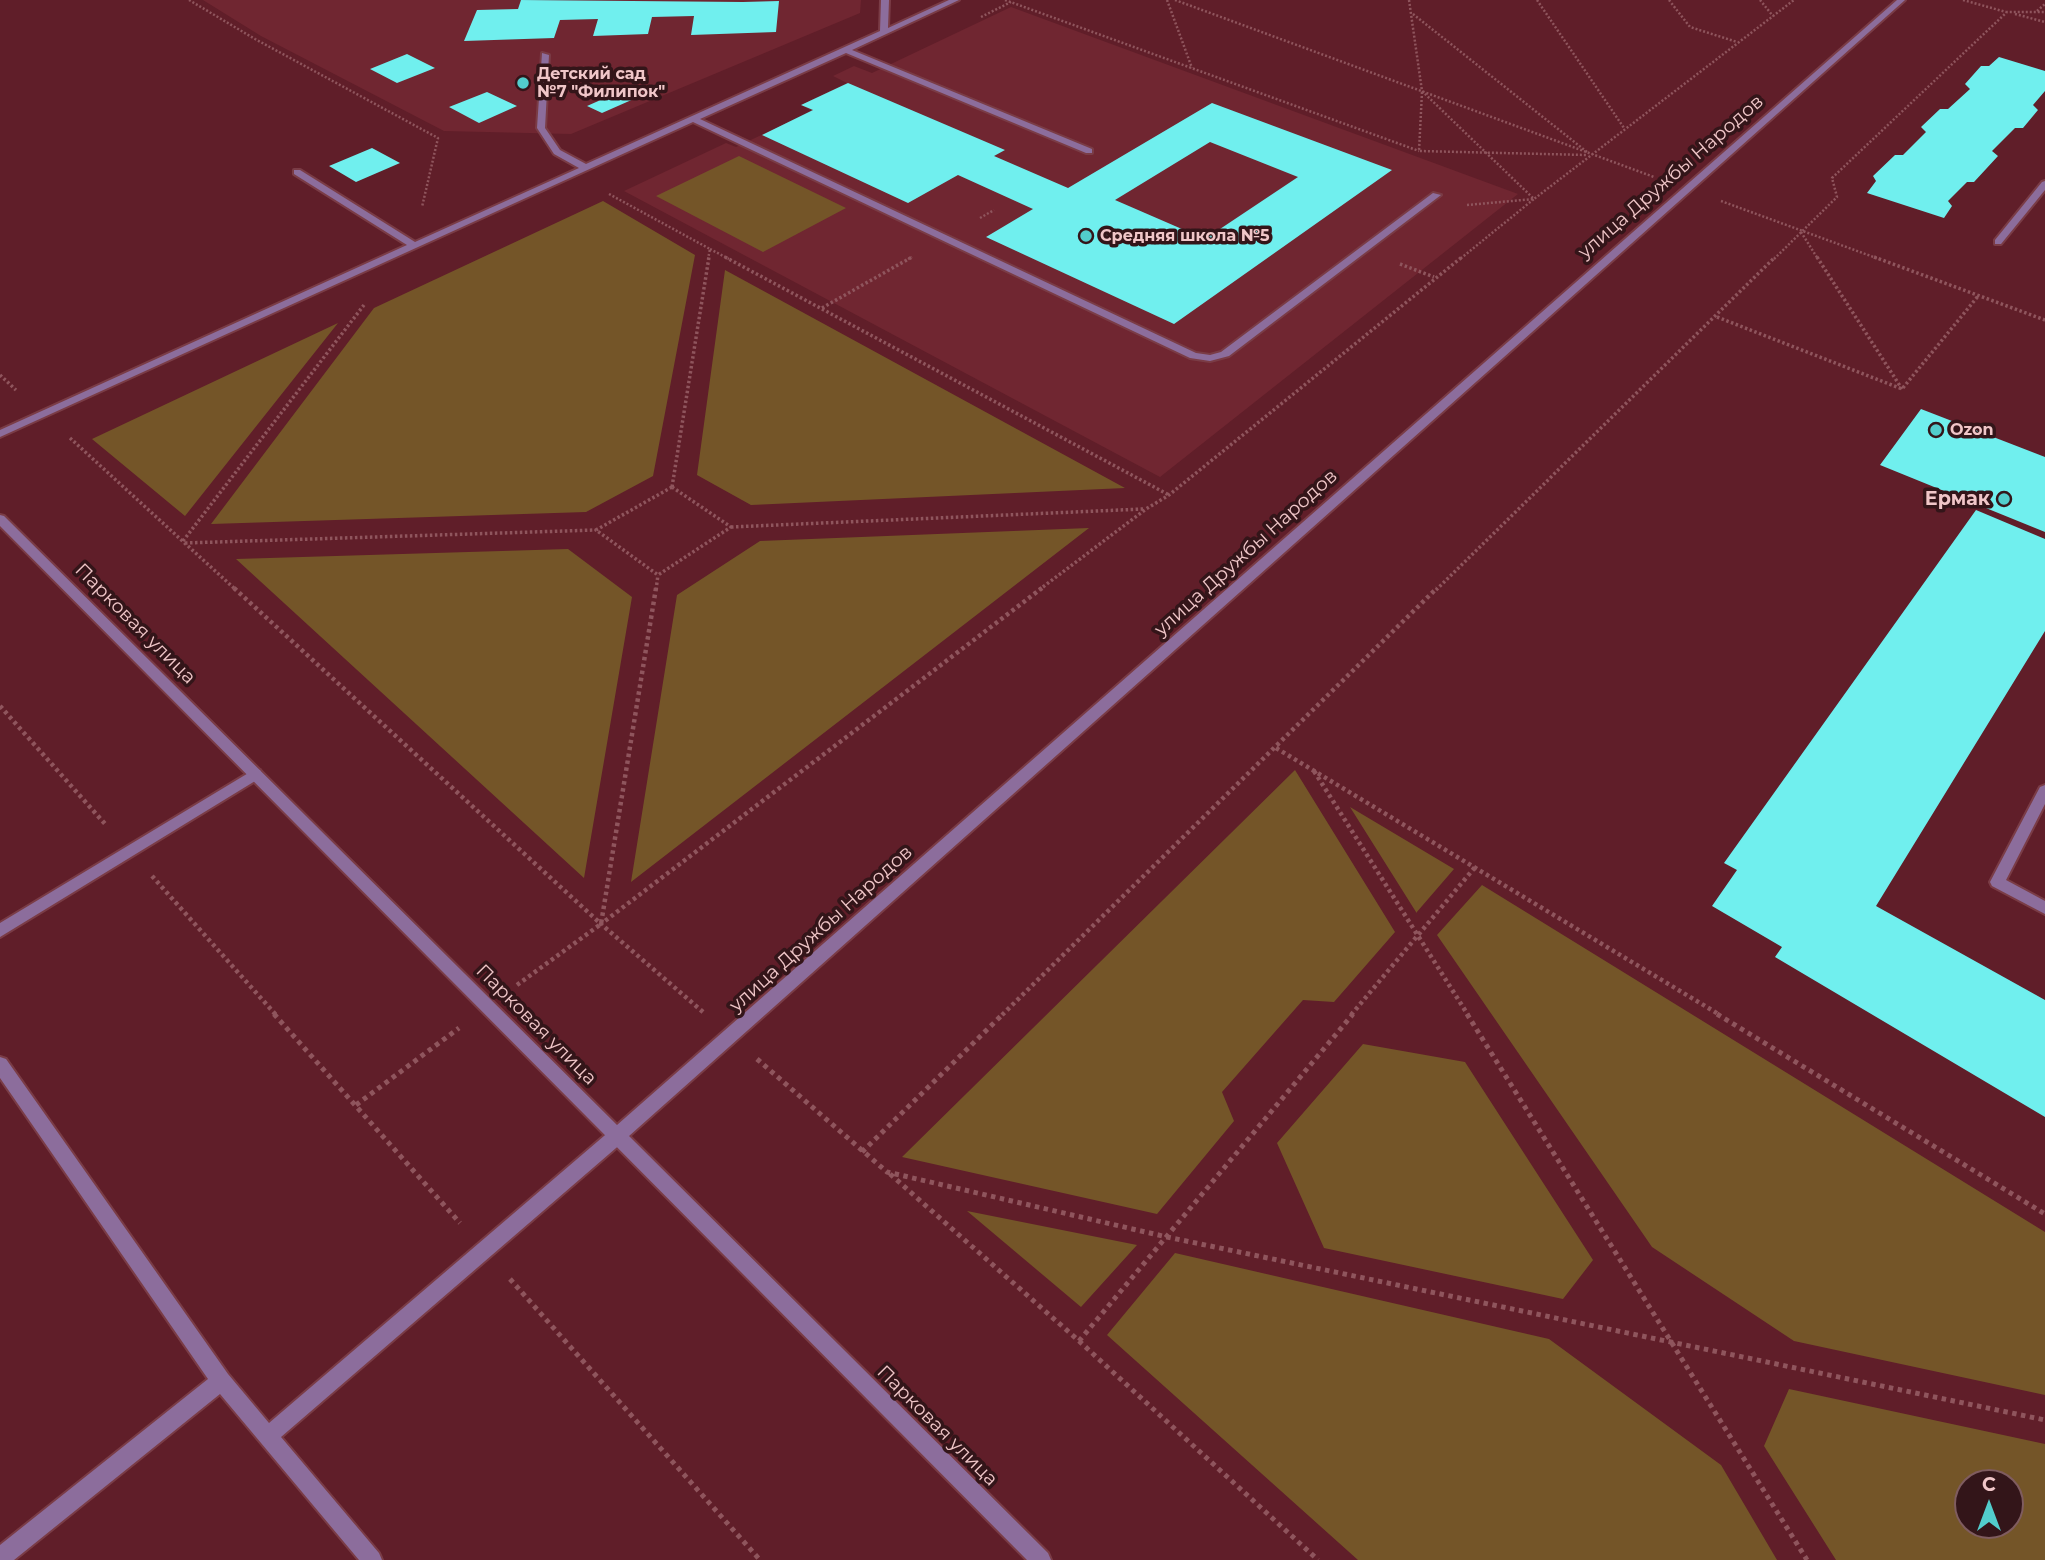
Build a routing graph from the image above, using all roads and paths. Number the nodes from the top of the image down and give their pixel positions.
1 (189, 0) edge
2 (885, 0) edge
3 (955, 0) edge
4 (1005, 0) edge
5 (1167, 0) edge
6 (1175, 0) edge
7 (1409, 0) edge
8 (1537, 0) edge
9 (1669, 0) edge
10 (1760, 0) edge
11 (1794, 0) edge
12 (1901, 0) edge
13 (1963, 0) edge
14 (2045, 4) edge
15 (2007, 12) junction
16 (2036, 12) junction
17 (2045, 12) edge
18 (1412, 14) junction
19 (1773, 16) junction
20 (2045, 22) edge
21 (884, 33) junction
22 (1738, 42) junction
23 (846, 50) junction
24 (545, 55) dead end
25 (1192, 68) junction
26 (1422, 91) junction
27 (693, 119) junction
28 (1624, 128) junction
29 (1088, 151) dead end
30 (1419, 151) junction
31 (1484, 153) junction
32 (1590, 155) junction
33 (584, 167) junction
34 (297, 172) dead end
35 (2045, 184) edge
36 (1687, 188) junction
37 (605, 191) dead end
38 (1436, 195) dead end
39 (1534, 199) junction
40 (2032, 200) junction
41 (2045, 204) edge
42 (1418, 209) junction
43 (1800, 231) junction
44 (1998, 242) dead end
45 (413, 245) junction
46 (710, 249) junction
47 (1979, 295) junction
48 (355, 307) dead end
49 (1717, 317) junction
50 (2045, 320) edge
51 (0, 375) edge
52 (1902, 389) junction
53 (43, 414) junction
54 (0, 434) edge
55 (672, 487) junction
56 (1168, 495) junction
57 (1146, 509) junction
58 (0, 519) edge
59 (732, 527) junction
60 (596, 530) junction
61 (184, 542) junction
62 (657, 575) junction
63 (0, 706) edge
64 (1276, 748) junction
65 (1314, 771) junction
66 (255, 774) junction
67 (2045, 791) edge
68 (129, 851) junction
69 (1476, 866) junction
70 (2045, 908) edge
71 (601, 924) junction
72 (0, 931) edge
73 (1416, 938) junction
74 (730, 1035) junction
75 (0, 1064) edge
76 (617, 1136) junction
77 (862, 1152) junction
78 (887, 1172) junction
79 (2045, 1214) edge
80 (1167, 1237) junction
81 (484, 1251) junction
82 (1079, 1341) junction
83 (1675, 1344) junction
84 (221, 1381) junction
85 (2045, 1420) edge
86 (268, 1436) junction
87 (0, 1558) edge
88 (372, 1560) edge
89 (760, 1560) edge
90 (1041, 1560) edge
91 (1318, 1560) edge
92 (1807, 1560) edge

1 - 45 path
2 - 21 street
3 - 21 street
4 - 25 path
5 - 25 path
6 - 26 path
7 - 18 path
8 - 28 path
9 - 22 path
10 - 19 path
11 - 19 path
12 - 36 street, улица Дружбы Народов
13 - 15 path
14 - 16 path
15 - 16 path
15 - 20 path
15 - 43 path
16 - 17 path
18 - 26 path
18 - 32 path
19 - 22 path
21 - 23 street
22 - 28 path
23 - 27 street
23 - 29 street
24 - 33 street
25 - 30 path
26 - 30 path
26 - 31 path
26 - 32 path
27 - 33 street
27 - 42 street
28 - 32 path
30 - 31 path
31 - 32 path
31 - 39 path
32 - 36 path
32 - 39 path
33 - 45 street
34 - 45 street
35 - 40 street
36 - 43 path
36 - 74 street, улица Дружбы Народов
37 - 46 path
38 - 42 street
39 - 42 path
39 - 56 path
40 - 41 street
40 - 44 street
43 - 47 path
43 - 49 path
43 - 52 path
45 - 53 street
46 - 55 path
46 - 56 path
47 - 50 path
47 - 52 path
48 - 61 path
49 - 52 path
49 - 64 path
51 - 53 path
53 - 54 street
53 - 61 path
55 - 59 path
55 - 60 path
56 - 57 path
57 - 59 path
57 - 71 path
58 - 66 street, Парковая улица
59 - 62 path
60 - 61 path
60 - 62 path
61 - 71 path
62 - 71 path
63 - 68 path
64 - 65 path
64 - 77 path
65 - 69 path
65 - 73 path
66 - 68 street
66 - 76 street, Парковая улица
67 - 70 street
68 - 72 street
68 - 81 path
69 - 73 path
69 - 79 path
71 - 74 path
73 - 80 path
73 - 83 path
74 - 76 street, улица Дружбы Народов
74 - 77 path
75 - 84 street
76 - 81 street, улица Дружбы Народов
76 - 90 street, Парковая улица
77 - 78 path
78 - 80 path
78 - 82 path
80 - 82 path
80 - 83 path
81 - 86 street, улица Дружбы Народов
81 - 89 path
82 - 91 path
83 - 85 path
83 - 92 path
84 - 86 street
84 - 87 street
86 - 88 street

